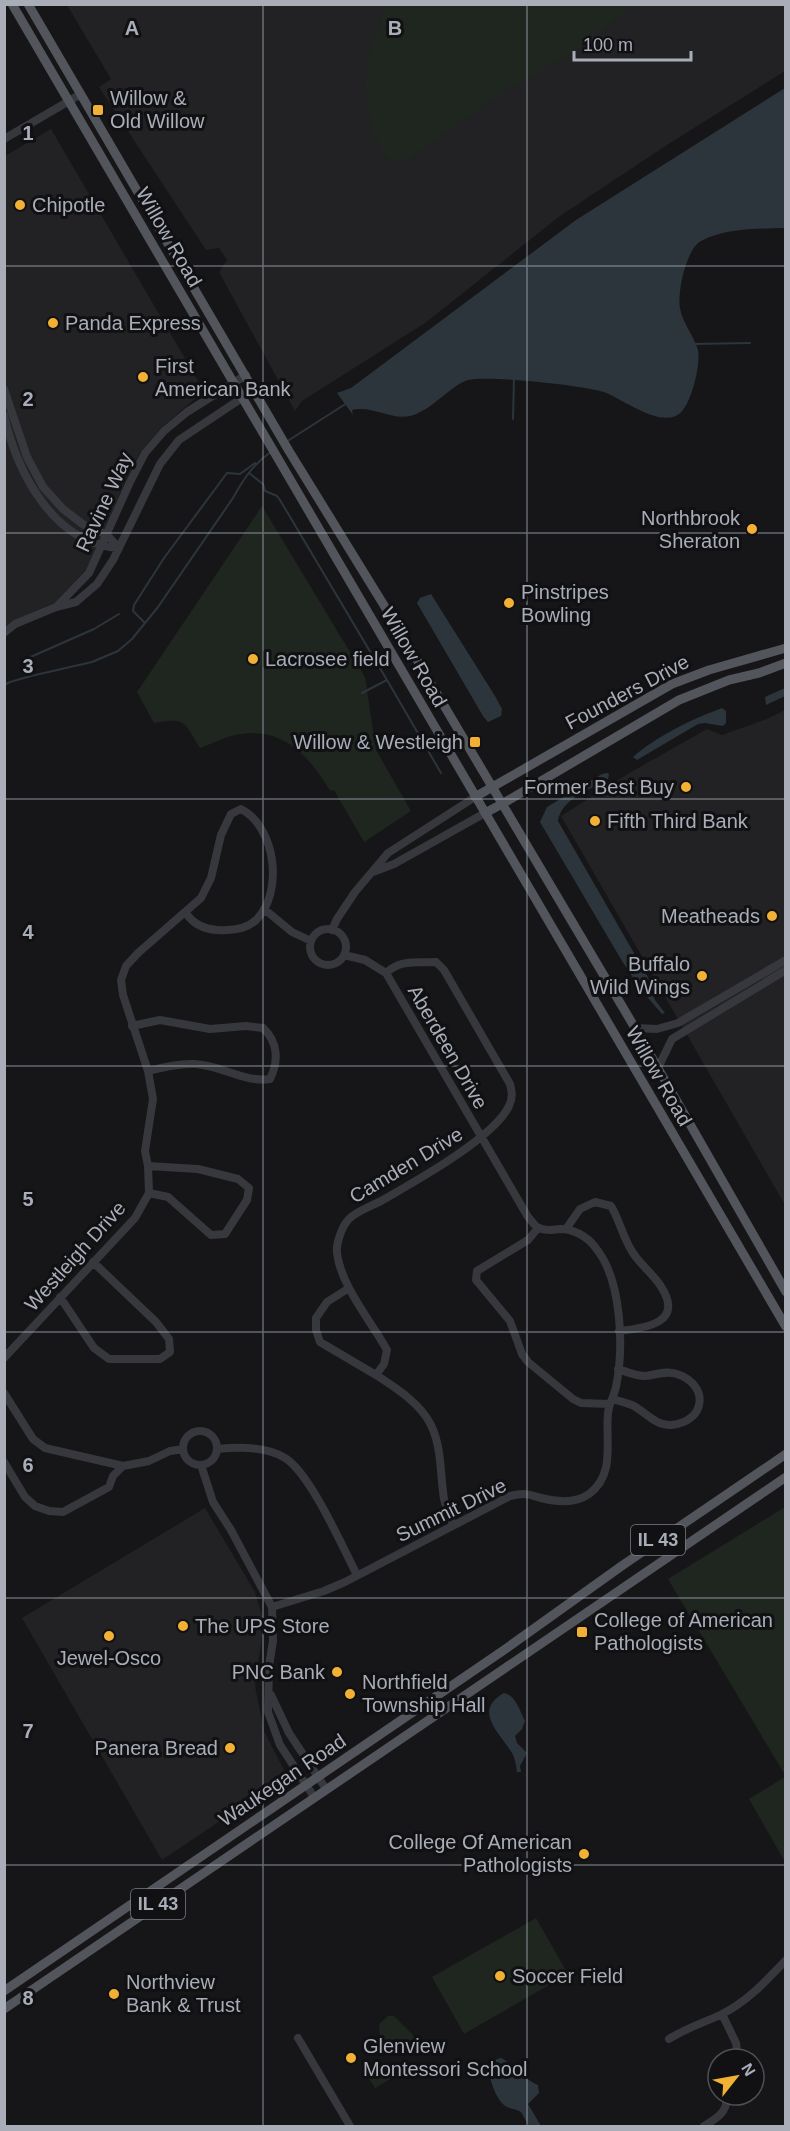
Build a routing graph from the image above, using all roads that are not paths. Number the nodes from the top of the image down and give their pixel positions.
1 (12, 4) edge
2 (28, 4) edge
3 (81, 94) junction
4 (69, 102) junction
5 (4, 139) edge
6 (189, 277) junction
7 (177, 285) junction
8 (246, 375) junction
9 (234, 382) junction
10 (4, 389) edge
11 (254, 390) junction
12 (243, 397) junction
13 (4, 415) edge
14 (107, 535) junction
15 (102, 547) junction
16 (119, 548) junction
17 (56, 607) junction
18 (4, 633) edge
19 (786, 648) edge
20 (786, 663) edge
21 (492, 787) junction
22 (475, 797) junction
23 (502, 804) junction
24 (485, 813) junction
25 (373, 872) junction
26 (264, 909) junction
27 (186, 913) junction
28 (332, 930) junction
29 (311, 941) junction
30 (344, 956) junction
31 (786, 960) edge
32 (786, 970) edge
33 (386, 973) junction
34 (132, 1026) junction
35 (635, 1028) junction
36 (658, 1068) junction
37 (148, 1071) junction
38 (482, 1138) junction
39 (148, 1166) junction
40 (149, 1194) junction
41 (538, 1227) junction
42 (566, 1229) junction
43 (93, 1262) junction
44 (349, 1288) junction
45 (786, 1292) edge
46 (60, 1297) junction
47 (786, 1327) edge
48 (619, 1331) junction
49 (4, 1358) edge
50 (618, 1369) junction
51 (376, 1375) junction
52 (4, 1393) edge
53 (611, 1402) junction
54 (183, 1449) junction
55 (217, 1449) junction
56 (786, 1454) edge
57 (4, 1462) edge
58 (201, 1465) junction
59 (123, 1466) junction
60 (786, 1477) edge
61 (453, 1525) junction
62 (357, 1575) junction
63 (272, 1607) junction
64 (269, 1691) junction
65 (317, 1777) junction
66 (306, 1784) junction
67 (326, 1789) junction
68 (315, 1797) junction
69 (157, 1887) junction
70 (166, 1899) junction
71 (786, 1960) edge
72 (4, 1991) edge
73 (4, 2008) edge
74 (722, 2014) junction
75 (298, 2038) dead end
76 (669, 2039) dead end
77 (736, 2047) edge
78 (726, 2107) edge
79 (350, 2127) edge
80 (704, 2127) edge

1 - 4 main road, Willow Road
2 - 3 main road, Willow Road
3 - 4 street
3 - 6 main road, Willow Road
4 - 5 street
4 - 7 main road, Willow Road
6 - 7 main road
6 - 8 main road, Willow Road
7 - 9 main road, Willow Road
8 - 9 street, Ravine Way
8 - 11 main road, Willow Road
9 - 12 main road, Willow Road
9 - 14 street, Ravine Way
10 - 14 street
11 - 12 street, Ravine Way
11 - 21 main road, Willow Road
12 - 16 street, Ravine Way
12 - 22 main road, Willow Road
13 - 15 street
14 - 15 street, Ravine Way
14 - 16 street
15 - 16 street
15 - 17 street, Ravine Way
16 - 17 street, Ravine Way
17 - 18 street, Ravine Way
19 - 21 main road, Founders Drive
20 - 23 main road, Founders Drive
21 - 22 main road, Founders Drive
21 - 23 main road, Willow Road
22 - 24 main road, Willow Road
22 - 25 street
23 - 24 main road, Founders Drive
23 - 35 main road, Willow Road
24 - 25 street
24 - 47 main road, Willow Road
25 - 28 street
26 - 27 street
26 - 27 street, Westleigh Drive
26 - 29 street
27 - 34 street, Westleigh Drive
28 - 29 street
28 - 30 street
29 - 30 street
30 - 33 street, Aberdeen Drive
31 - 35 street
32 - 36 street
33 - 38 street, Aberdeen Drive
33 - 38 street, Aberdeen Drive
34 - 37 street, Westleigh Drive
34 - 37 street
35 - 36 main road, Willow Road
36 - 45 main road, Willow Road
37 - 39 street, Westleigh Drive
38 - 41 street, Aberdeen Drive
38 - 44 street, Camden Drive
39 - 40 street, Westleigh Drive
39 - 40 street
40 - 43 street, Westleigh Drive
41 - 42 street, Summit Drive
41 - 53 street
42 - 48 street, Summit Drive
42 - 48 street
43 - 46 street, Westleigh Drive
43 - 46 street
44 - 51 street, Camden Drive
44 - 51 street
46 - 49 street, Westleigh Drive
48 - 50 street, Summit Drive
50 - 53 street, Summit Drive
50 - 53 street
51 - 61 street
52 - 59 street
53 - 61 street, Summit Drive
54 - 55 street
54 - 58 street
54 - 59 street
55 - 58 street
55 - 62 street
56 - 65 main road, Waukegan Road / IL 43
57 - 59 street
58 - 63 street
60 - 67 main road, Waukegan Road / IL 43
61 - 62 street, Summit Drive
62 - 63 street, Summit Drive
63 - 64 street
64 - 65 street
64 - 66 street
65 - 66 main road, Waukegan Road / IL 43
65 - 67 street
66 - 68 street
66 - 69 main road, Waukegan Road / IL 43
67 - 68 main road, Waukegan Road / IL 43
68 - 70 main road, Waukegan Road / IL 43
69 - 70 main road
69 - 72 main road, Waukegan Road / IL 43
70 - 73 main road, Waukegan Road / IL 43
71 - 74 street
74 - 76 street
74 - 77 street
75 - 79 street
78 - 80 street

